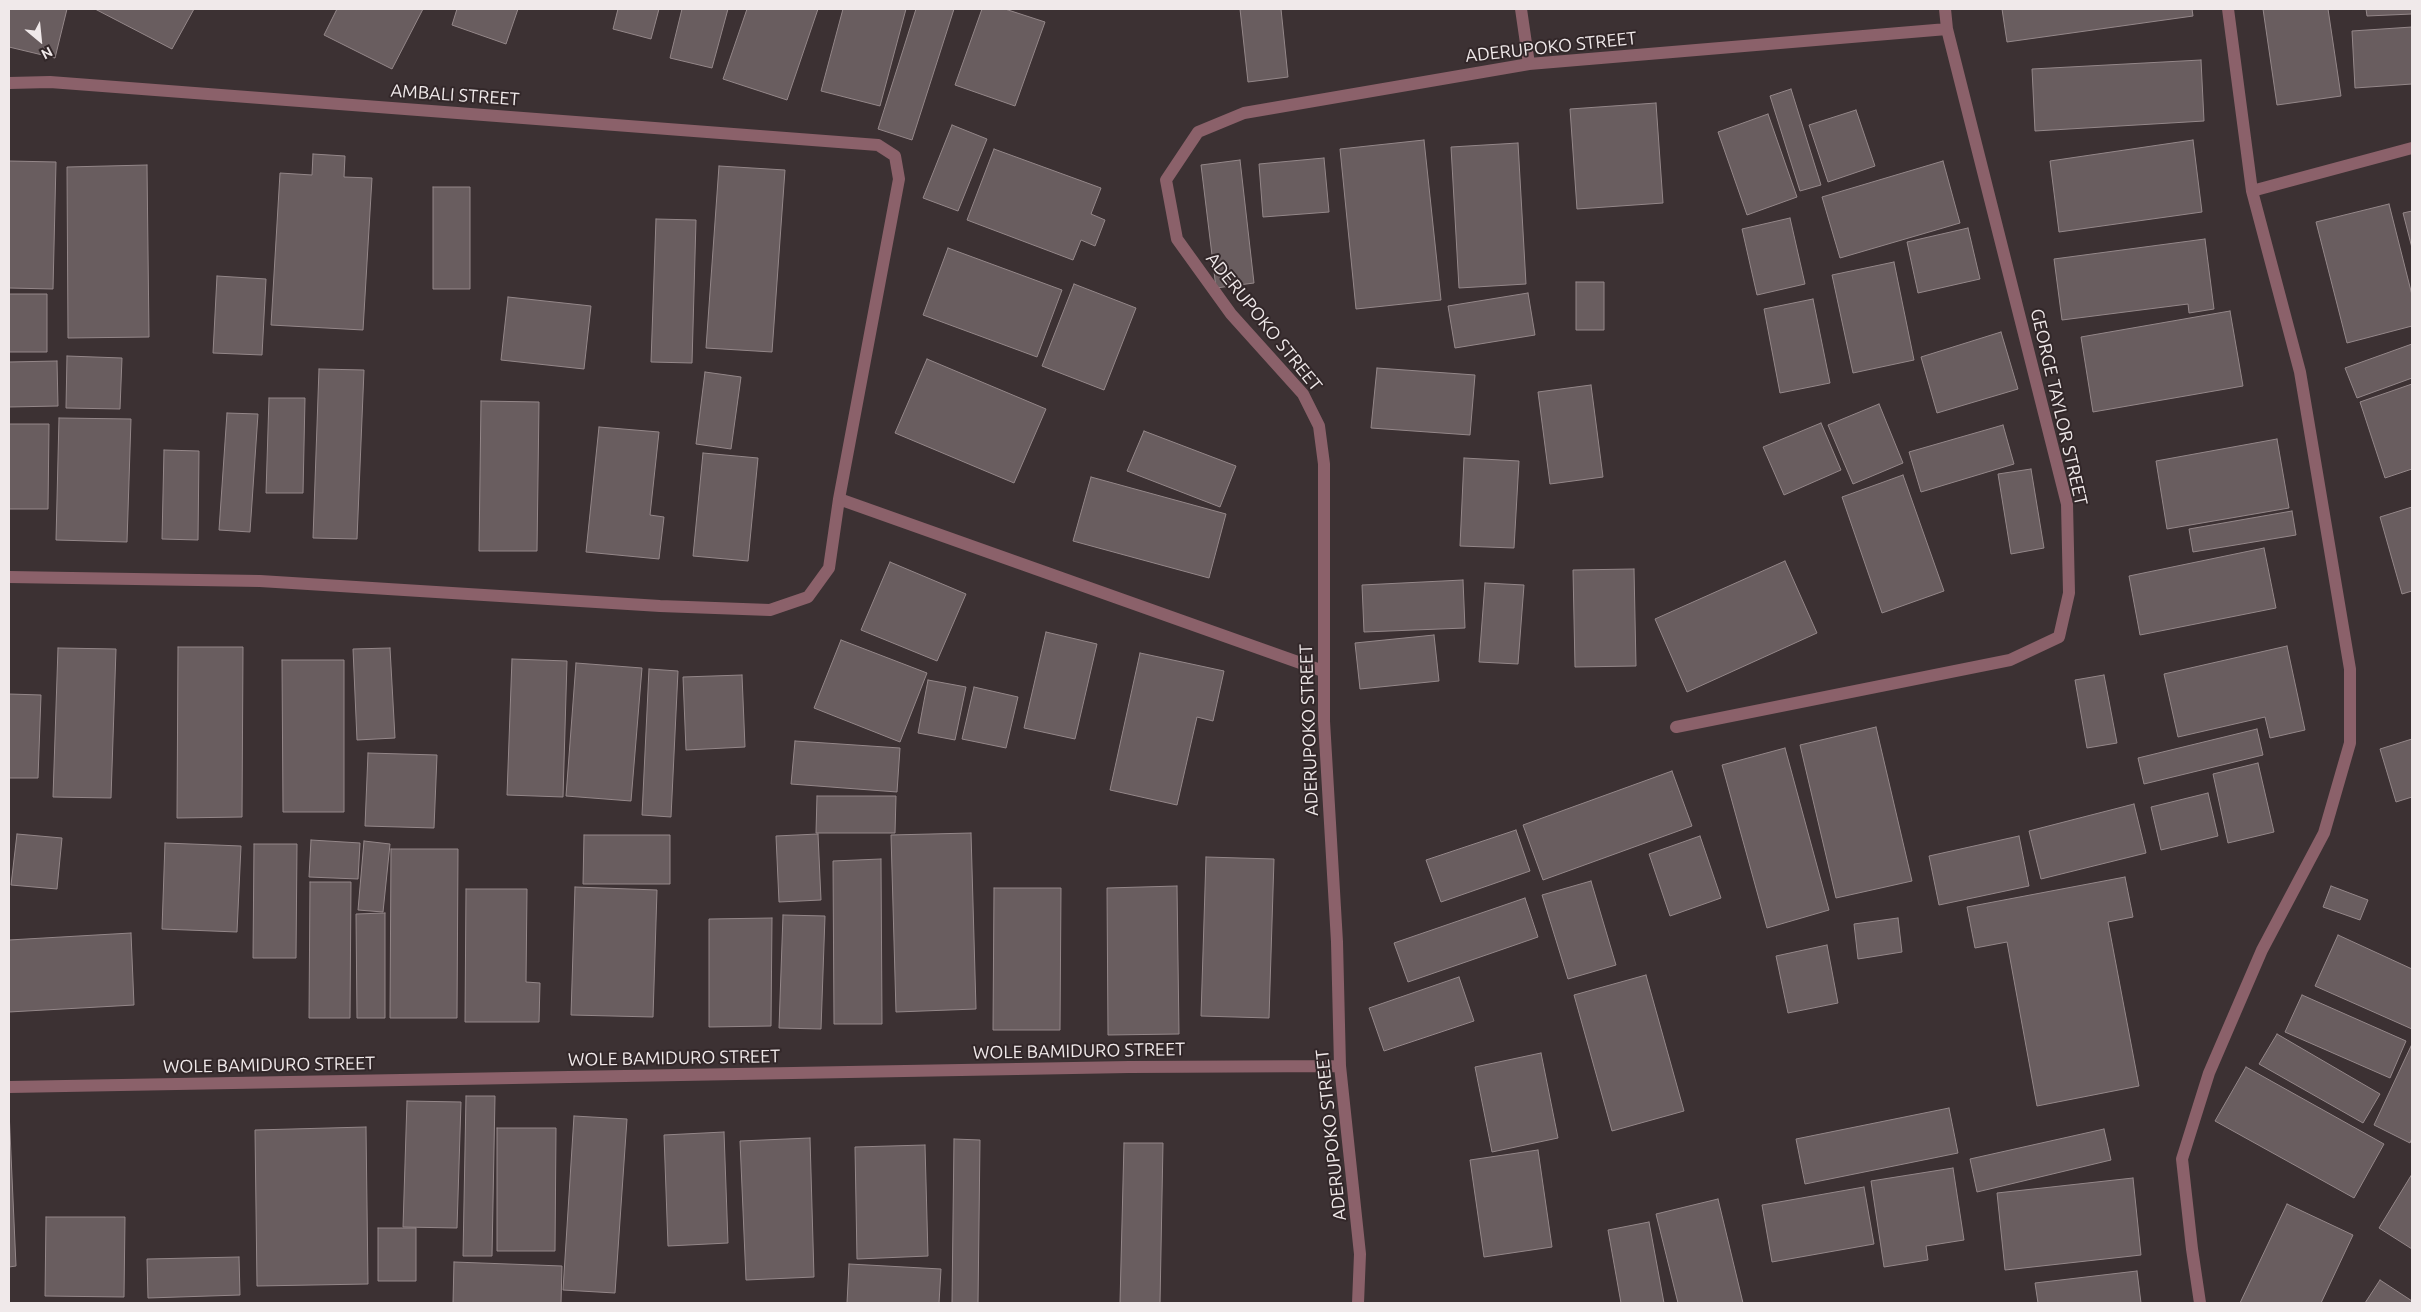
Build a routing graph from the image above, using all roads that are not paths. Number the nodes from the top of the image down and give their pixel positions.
1 (1521, 9) edge
2 (1945, 9) edge
3 (2228, 9) edge
4 (1947, 29) junction
5 (1529, 64) junction
6 (9, 83) edge
7 (2412, 148) edge
8 (2252, 191) junction
9 (839, 500) junction
10 (9, 577) edge
11 (1323, 671) junction
12 (1676, 727) dead end
13 (1340, 1066) junction
14 (9, 1087) edge
15 (1358, 1303) edge
16 (2200, 1303) edge

1 - 5 street
2 - 4 street, GEORGE TAYLOR STREET
3 - 8 street
4 - 5 street, ADERUPOKO STREET
4 - 12 street, GEORGE TAYLOR STREET
5 - 11 street, ADERUPOKO STREET
6 - 9 street, AMBALI STREET
7 - 8 street
8 - 16 street
9 - 10 street
9 - 11 street
11 - 13 street, ADERUPOKO STREET
13 - 14 street, WOLE BAMIDURO STREET
13 - 15 street, ADERUPOKO STREET

